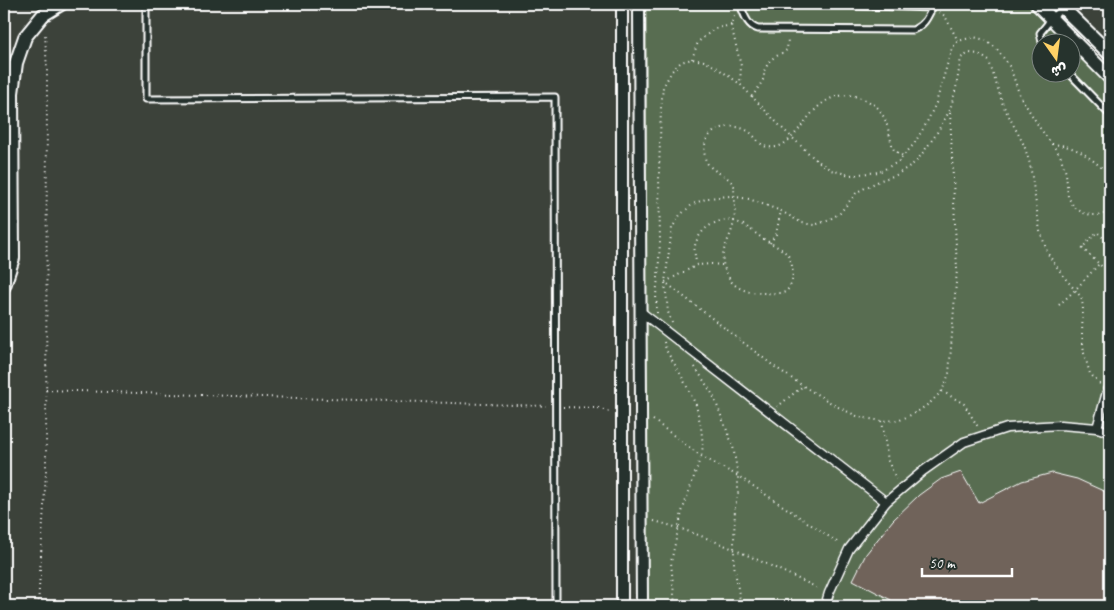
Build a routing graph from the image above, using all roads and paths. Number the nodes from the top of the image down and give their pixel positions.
1 (22, 4) edge
2 (61, 4) edge
3 (146, 4) edge
4 (622, 4) edge
5 (639, 4) edge
6 (740, 4) edge
7 (812, 4) edge
8 (1037, 4) edge
9 (933, 6) edge
10 (1062, 6) edge
11 (4, 8) edge
12 (736, 11) dead end
13 (43, 15) junction
14 (1052, 18) junction
15 (731, 25) junction
16 (788, 30) junction
17 (1041, 32) edge
18 (958, 41) junction
19 (1110, 54) edge
20 (692, 59) junction
21 (1110, 78) edge
22 (1078, 82) edge
23 (740, 84) junction
24 (752, 97) junction
25 (950, 110) junction
26 (1110, 115) edge
27 (792, 138) junction
28 (1052, 144) junction
29 (903, 156) junction
30 (1110, 177) edge
31 (734, 197) junction
32 (781, 211) junction
33 (1110, 211) edge
34 (734, 220) junction
35 (770, 243) junction
36 (1110, 244) edge
37 (1099, 264) junction
38 (697, 265) junction
39 (722, 265) junction
40 (1110, 274) edge
41 (666, 282) junction
42 (4, 286) edge
43 (1075, 290) junction
44 (1059, 305) dead end
45 (641, 312) junction
46 (659, 326) junction
47 (680, 343) junction
48 (694, 365) dead end
49 (803, 386) junction
50 (46, 390) junction
51 (1109, 390) edge
52 (942, 391) junction
53 (556, 406) junction
54 (770, 412) junction
55 (622, 416) junction
56 (641, 418) junction
57 (882, 421) junction
58 (1097, 428) junction
59 (1110, 432) edge
60 (982, 436) junction
61 (701, 456) junction
62 (738, 476) junction
63 (901, 489) junction
64 (886, 502) junction
65 (642, 518) junction
66 (678, 528) junction
67 (734, 549) junction
68 (849, 549) junction
69 (829, 593) junction
70 (38, 606) edge
71 (556, 606) edge
72 (622, 606) edge
73 (642, 606) edge
74 (675, 606) edge
75 (741, 606) edge
76 (825, 606) edge

1 - 11 path
2 - 13 street
3 - 53 lane
4 - 55 street
5 - 45 street
6 - 16 lane
7 - 9 lane
8 - 14 street
9 - 16 lane
9 - 18 path
10 - 14 lane
10 - 19 street
12 - 15 path
13 - 42 street
13 - 50 path
14 - 17 lane
14 - 21 street
15 - 20 path
15 - 23 path
16 - 24 path
18 - 28 path
18 - 29 path
20 - 23 path
20 - 46 path
22 - 26 lane
23 - 24 path
24 - 27 path
25 - 32 path
25 - 43 path
25 - 52 path
27 - 29 path
27 - 29 path
27 - 31 path
28 - 30 path
28 - 33 path
31 - 32 path
31 - 34 path
31 - 41 path
32 - 35 path
34 - 35 path
34 - 38 path
34 - 39 path
35 - 39 path
36 - 37 path
37 - 40 path
37 - 43 path
38 - 39 path
38 - 41 path
41 - 47 path
41 - 49 path
43 - 44 path
43 - 51 path
45 - 46 street
45 - 56 street
46 - 47 street
46 - 61 path
47 - 54 street
48 - 62 path
49 - 54 path
49 - 57 path
50 - 53 path
50 - 70 path
51 - 58 street
52 - 57 path
52 - 60 path
53 - 55 path
53 - 71 lane
54 - 64 street
55 - 72 street
56 - 61 path
56 - 65 street
57 - 63 path
58 - 59 street
58 - 60 street
60 - 63 street
61 - 62 path
61 - 66 path
62 - 67 path
62 - 68 path
63 - 64 street
64 - 68 street
65 - 66 path
65 - 73 street
66 - 67 path
66 - 74 path
67 - 69 path
67 - 75 path
68 - 69 street
69 - 76 street

